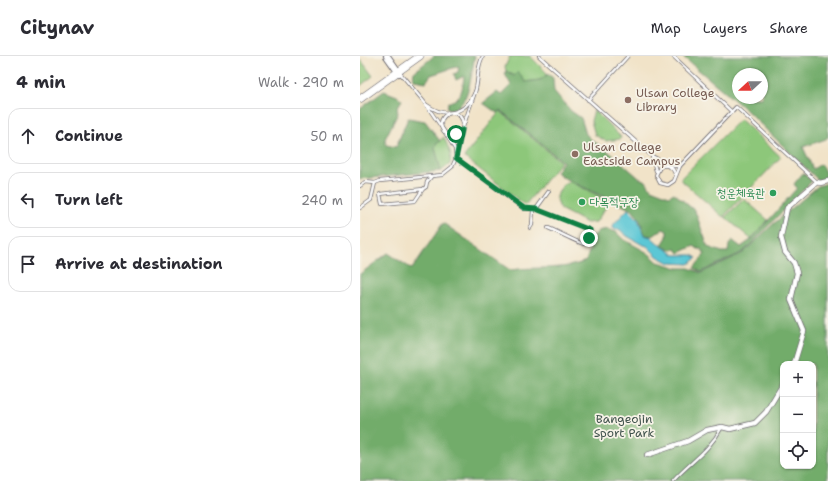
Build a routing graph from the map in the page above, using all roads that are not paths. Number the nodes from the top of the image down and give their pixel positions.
1 (387, 56) edge
2 (420, 56) edge
3 (483, 56) edge
4 (539, 56) edge
5 (628, 56) edge
6 (672, 56) edge
7 (399, 73) junction
8 (475, 92) junction
9 (360, 99) edge
10 (588, 100) junction
11 (425, 103) junction
12 (732, 112) junction
13 (450, 114) junction
14 (462, 130) junction
15 (444, 131) junction
16 (652, 156) junction
17 (456, 158) junction
18 (670, 166) junction
19 (680, 166) junction
20 (656, 172) junction
21 (676, 174) junction
22 (433, 176) junction
23 (828, 181) edge
24 (817, 182) junction
25 (375, 183) junction
26 (360, 186) edge
27 (422, 189) junction
28 (549, 191) dead end
29 (360, 208) edge
30 (534, 209) junction
31 (530, 228) dead end
32 (548, 228) dead end
33 (795, 361) edge
34 (780, 389) edge
35 (722, 427) junction
36 (647, 455) dead end
37 (673, 481) edge

1 - 7 street
2 - 7 main road
3 - 8 lane
4 - 10 lane
5 - 10 lane
6 - 12 lane
7 - 9 main road
7 - 11 lane
8 - 13 lane
8 - 14 lane
10 - 16 lane
11 - 13 lane
11 - 15 lane
12 - 19 lane
12 - 24 lane
13 - 14 lane
13 - 15 lane
14 - 15 lane
14 - 17 lane
15 - 17 lane
16 - 18 lane
16 - 20 lane
17 - 22 lane
17 - 30 lane
18 - 19 lane
18 - 20 lane
18 - 21 lane
19 - 21 lane
20 - 21 lane
22 - 25 lane
22 - 27 lane
23 - 24 street
24 - 33 street
25 - 26 lane
25 - 29 lane
27 - 27 lane
28 - 30 lane
30 - 31 lane
30 - 32 lane
34 - 35 street
35 - 36 street
35 - 37 lane

